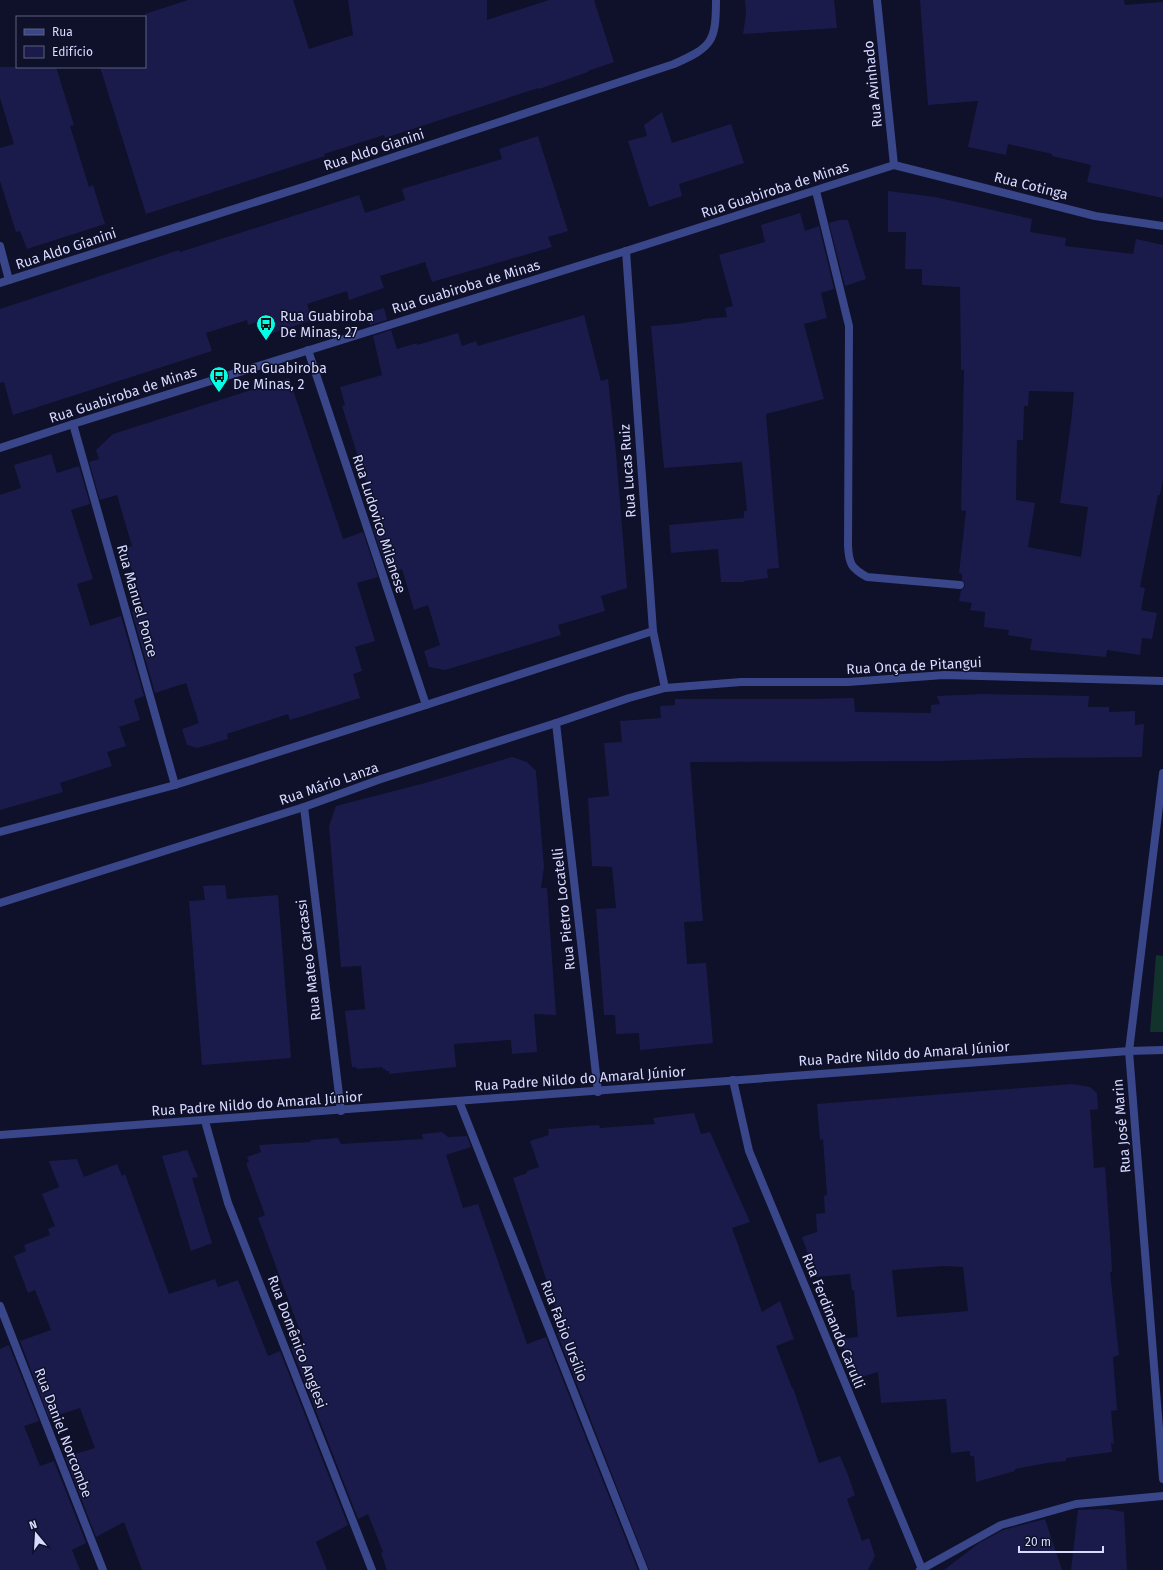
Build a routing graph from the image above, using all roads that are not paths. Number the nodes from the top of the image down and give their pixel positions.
1 (716, 0) edge
2 (878, 0) edge
3 (894, 165) junction
4 (816, 191) junction
5 (1163, 226) edge
6 (0, 246) edge
7 (626, 251) junction
8 (9, 280) junction
9 (0, 283) edge
10 (308, 350) junction
11 (73, 424) junction
12 (0, 448) edge
13 (960, 585) dead end
14 (652, 630) junction
15 (1163, 681) edge
16 (665, 688) junction
17 (426, 705) junction
18 (556, 723) junction
19 (1163, 773) edge
20 (175, 785) junction
21 (304, 807) junction
22 (0, 832) edge
23 (0, 903) edge
24 (1163, 1050) edge
25 (1129, 1051) junction
26 (733, 1080) junction
27 (598, 1092) junction
28 (459, 1101) junction
29 (341, 1111) junction
30 (205, 1121) junction
31 (0, 1135) edge
32 (0, 1306) edge
33 (1163, 1479) edge
34 (1163, 1496) edge
35 (921, 1569) edge
36 (103, 1570) edge
37 (372, 1570) edge
38 (644, 1570) edge

1 - 8 street, Rua Aldo Gianini
2 - 3 street, Rua Avinhado
3 - 4 street, Rua Guabiroba de Minas
3 - 5 street, Rua Cotinga
4 - 7 street, Rua Guabiroba de Minas
4 - 13 street
6 - 8 street
7 - 10 street, Rua Guabiroba de Minas
7 - 14 street, Rua Lucas Ruiz
8 - 9 street, Rua Aldo Gianini
10 - 11 street, Rua Guabiroba de Minas
10 - 17 street, Rua Ludovico Milanese
11 - 12 street, Rua Guabiroba de Minas
11 - 20 street, Rua Manuel Ponce
14 - 16 street, Rua Lucas Ruiz
14 - 17 street
15 - 16 street, Rua Onça de Pitangui
16 - 18 street, Rua Mário Lanza
17 - 20 street
18 - 21 street, Rua Mário Lanza
18 - 27 street, Rua Pietro Locatelli
19 - 25 street, Rua José Marin
20 - 22 street
21 - 23 street, Rua Mário Lanza
21 - 29 street, Rua Mateo Carcassi
24 - 25 street, Rua Padre Nildo do Amaral Júnior
25 - 26 street, Rua Padre Nildo do Amaral Júnior
25 - 33 street, Rua José Marin
26 - 27 street, Rua Padre Nildo do Amaral Júnior
26 - 35 street, Rua Ferdinando Carulli
27 - 28 street, Rua Padre Nildo do Amaral Júnior
28 - 29 street, Rua Padre Nildo do Amaral Júnior
28 - 38 street, Rua Fabio Ursílio
29 - 30 street, Rua Padre Nildo do Amaral Júnior
30 - 31 street, Rua Padre Nildo do Amaral Júnior
30 - 37 street, Rua Domênico Anglesi
32 - 36 street, Rua Daniel Norcombe
34 - 35 street

